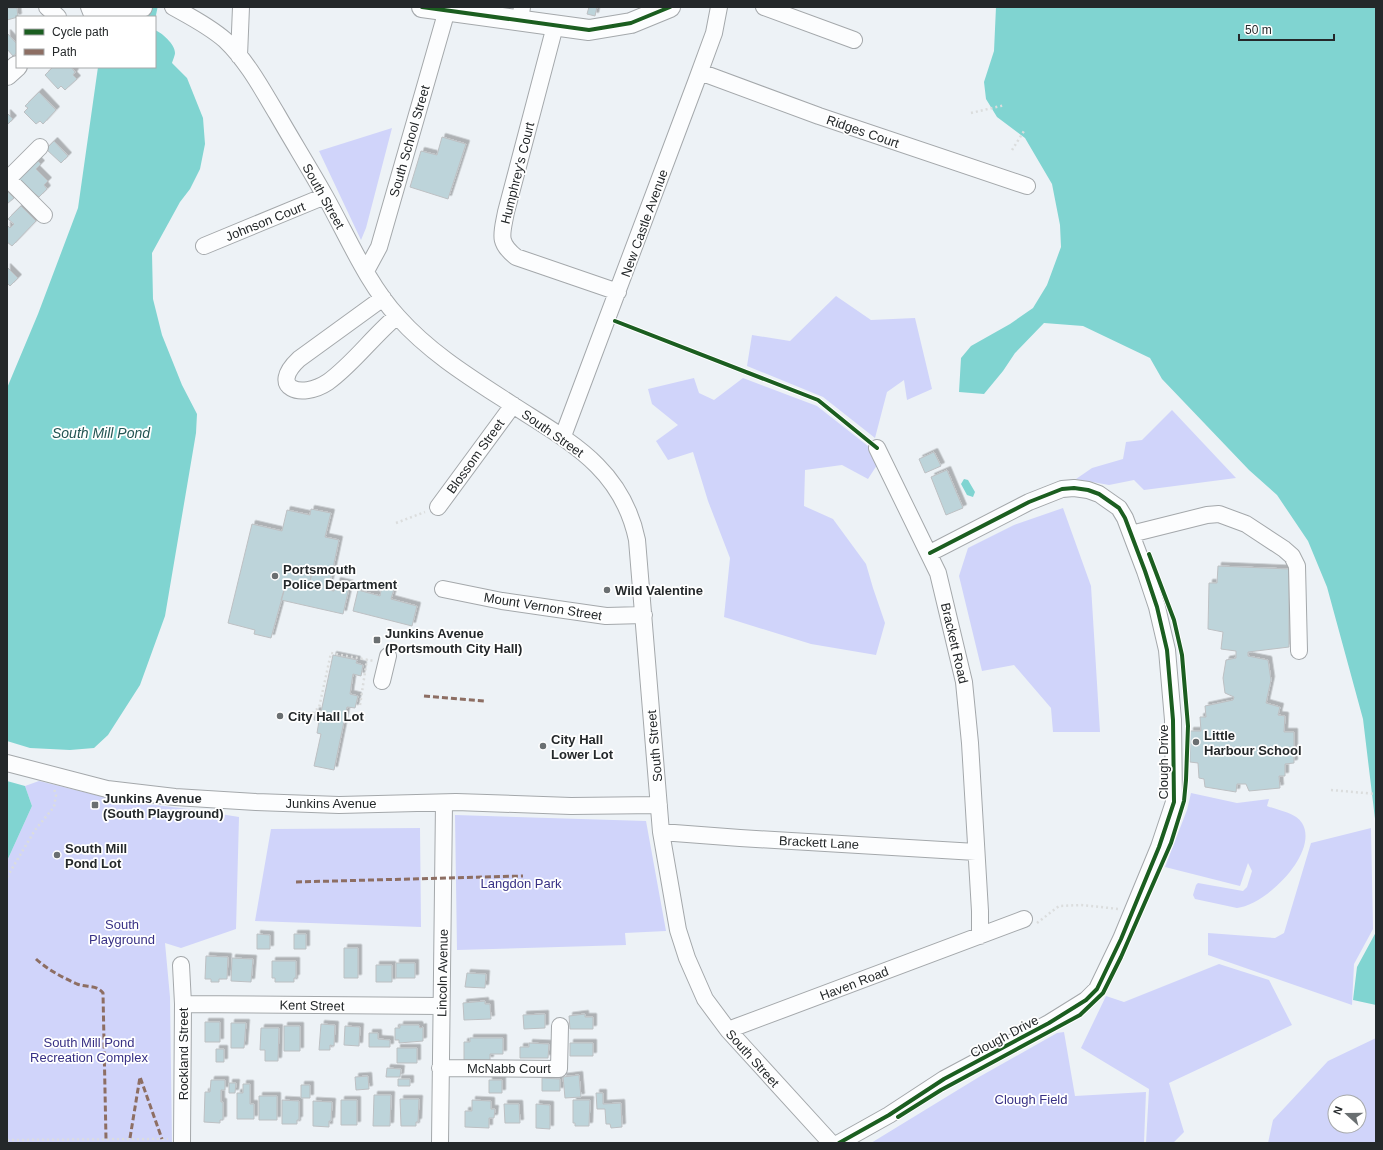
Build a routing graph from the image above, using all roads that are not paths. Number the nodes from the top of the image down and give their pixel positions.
1 (47, 7) edge
2 (142, 7) edge
3 (173, 7) edge
4 (241, 7) edge
5 (425, 7) edge
6 (670, 7) edge
7 (719, 7) edge
8 (764, 7) edge
9 (447, 10) junction
10 (493, 12) edge
11 (521, 14) edge
12 (57, 16) edge
13 (106, 16) edge
14 (555, 26) junction
15 (854, 40) dead end
16 (239, 56) junction
17 (16, 67) edge
18 (700, 72) junction
19 (7, 75) edge
20 (40, 147) dead end
21 (7, 179) edge
22 (1027, 186) dead end
23 (325, 196) junction
24 (44, 215) dead end
25 (204, 246) dead end
26 (366, 271) junction
27 (618, 292) junction
28 (383, 298) junction
29 (397, 316) junction
30 (513, 405) junction
31 (562, 436) junction
32 (877, 448) dead end
33 (435, 508) road end
34 (1132, 534) junction
35 (930, 553) junction
36 (443, 589) dead end
37 (644, 615) junction
38 (1299, 651) dead end
39 (388, 656) dead end
40 (382, 681) dead end
41 (7, 762) edge
42 (444, 803) junction
43 (659, 805) junction
44 (661, 832) junction
45 (976, 852) junction
46 (1029, 921) road end
47 (980, 936) junction
48 (180, 965) dead end
49 (183, 1004) junction
50 (441, 1006) junction
51 (560, 1026) dead end
52 (728, 1030) junction
53 (440, 1068) junction
54 (177, 1141) edge
55 (440, 1143) edge
56 (831, 1143) edge
57 (839, 1143) edge

1 - 12 street
2 - 13 main road
3 - 16 street, South Street
4 - 16 street
5 - 9 main road
6 - 14 main road
7 - 18 street, New Castle Avenue
8 - 15 street
9 - 10 main road
9 - 26 street, South School Street
10 - 11 main road
11 - 14 main road
14 - 27 street, Humphrey's Court
16 - 23 street, South Street
17 - 19 main road
18 - 22 street, Ridges Court
18 - 27 street, New Castle Avenue
20 - 21 street
21 - 24 street
23 - 25 street, Johnson Court
23 - 26 street, South Street
26 - 28 street, South Street
27 - 31 street, New Castle Avenue
28 - 29 street, South Street
28 - 29 street
29 - 30 street, South Street
30 - 31 street, South Street
30 - 33 street, Blossom Street
31 - 37 street, South Street
32 - 35 street, Brackett Road
34 - 35 street, Clough Drive
34 - 38 street
34 - 57 street, Clough Drive
35 - 45 street, Brackett Road
36 - 37 street, Mount Vernon Street
37 - 43 street, South Street
39 - 40 street
41 - 42 street, Junkins Avenue
42 - 43 street, Junkins Avenue
42 - 50 street, Lincoln Avenue
43 - 44 street, South Street
44 - 45 street, Brackett Lane
44 - 52 street, South Street
45 - 47 street
46 - 47 street, Haven Road
47 - 52 street, Haven Road
48 - 49 street, Rockland Street
49 - 50 street, Kent Street
49 - 54 street, Rockland Street
50 - 53 street, Lincoln Avenue
51 - 53 street, McNabb Court
52 - 56 street, South Street
53 - 55 street, Lincoln Avenue

